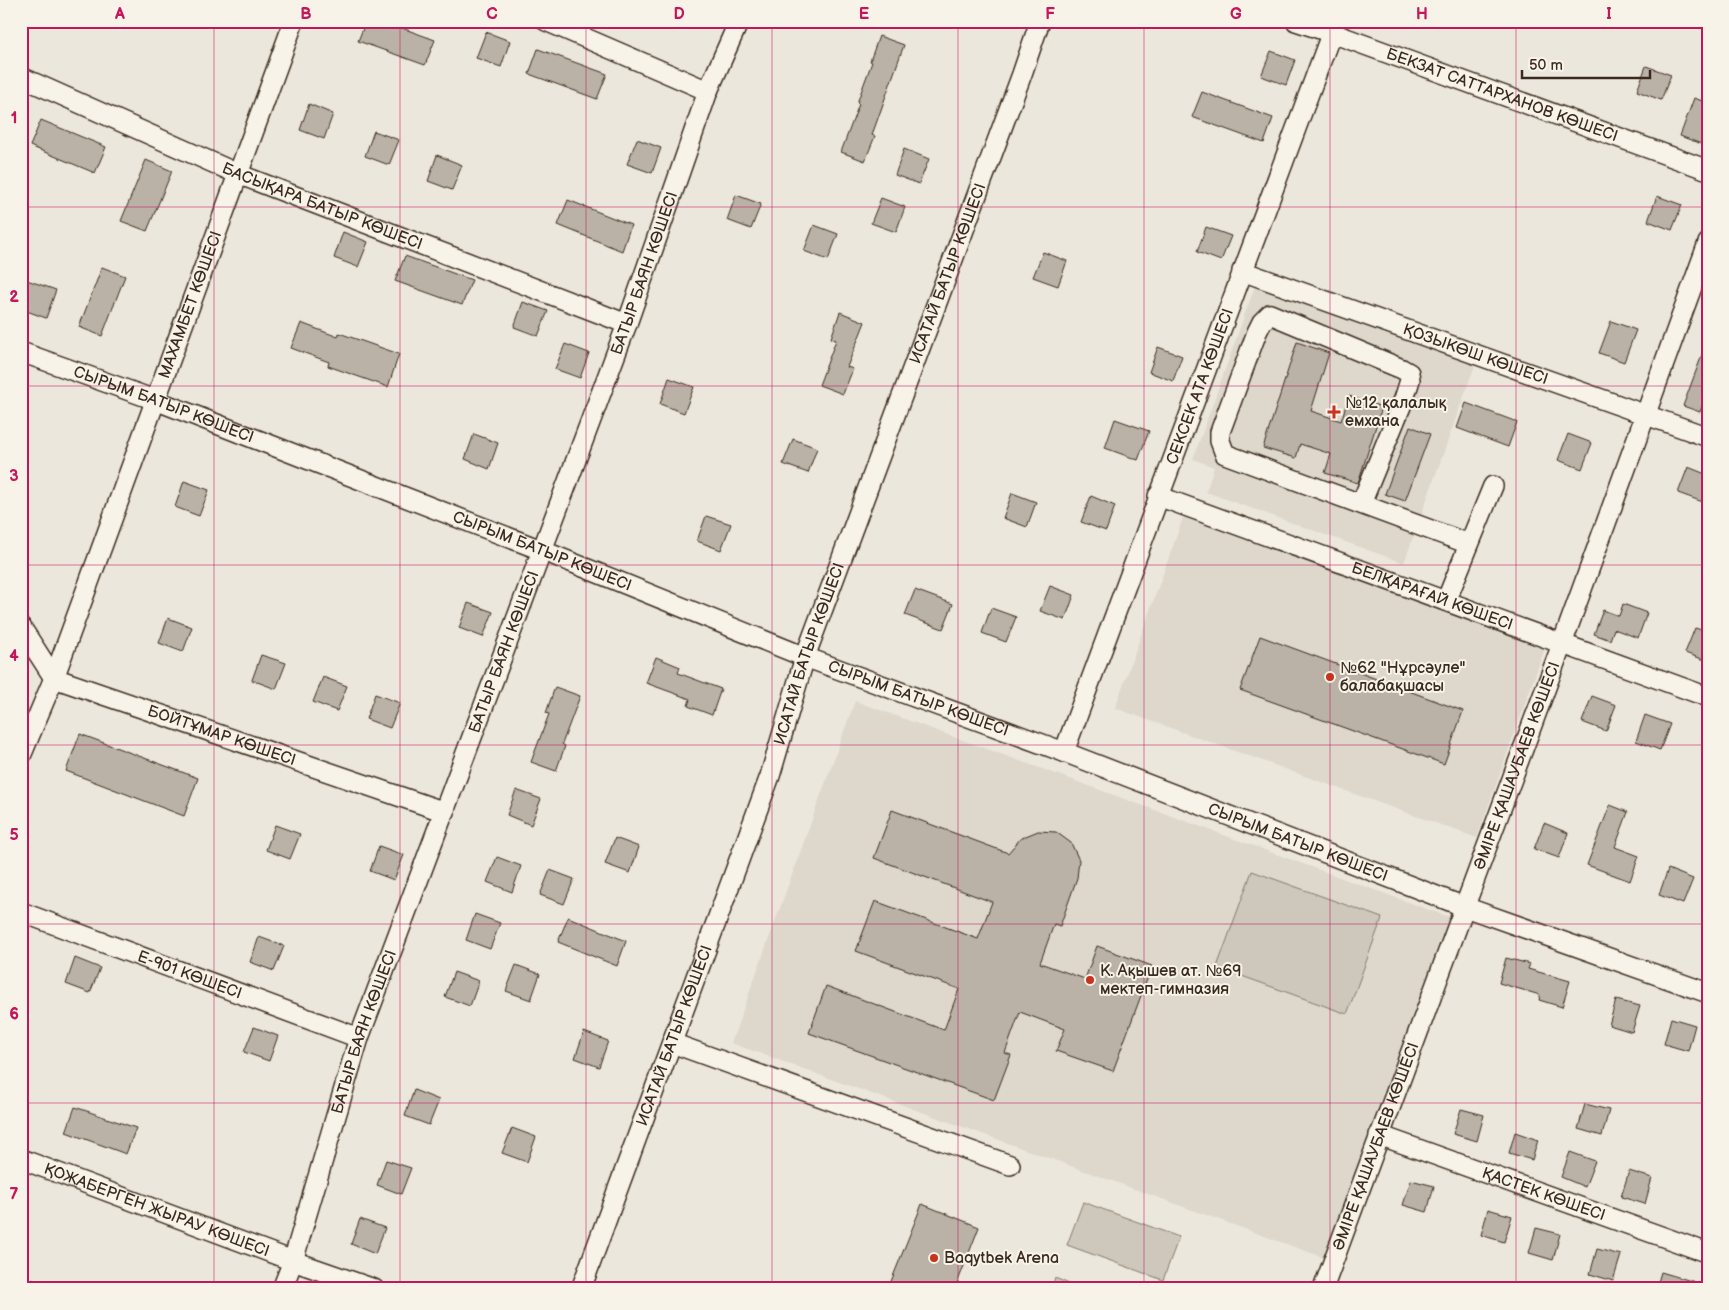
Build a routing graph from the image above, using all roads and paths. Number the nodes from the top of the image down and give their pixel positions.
1 (294, 21) edge
2 (546, 21) edge
3 (739, 21) edge
4 (1040, 21) edge
5 (1296, 21) edge
6 (1334, 27) edge
7 (21, 77) edge
8 (708, 91) junction
9 (1708, 170) edge
10 (238, 174) junction
11 (1708, 243) edge
12 (1242, 271) junction
13 (627, 324) junction
14 (21, 352) edge
15 (155, 400) junction
16 (1645, 414) junction
17 (1708, 437) edge
18 (1493, 486) dead end
19 (1158, 496) junction
20 (1362, 504) junction
21 (1469, 544) junction
22 (541, 550) junction
23 (1446, 601) junction
24 (21, 627) edge
25 (1562, 644) junction
26 (805, 657) junction
27 (54, 678) junction
28 (1708, 697) edge
29 (1064, 752) junction
30 (21, 756) edge
31 (445, 812) junction
32 (1465, 907) junction
33 (21, 912) edge
34 (1708, 992) edge
35 (359, 1038) junction
36 (672, 1043) junction
37 (1379, 1135) junction
38 (21, 1159) edge
39 (1010, 1165) dead end
40 (1708, 1253) edge
41 (293, 1261) junction
42 (282, 1289) edge
43 (374, 1289) edge
44 (581, 1289) edge
45 (1323, 1289) edge

1 - 10 street, МАХАМБЕТ КӨШЕСІ
2 - 8 street
3 - 8 street, БАТЫР БАЯН КӨШЕСІ
4 - 26 street, ИСАТАЙ БАТЫР КӨШЕСІ
5 - 6 street, БЕКЗАТ САТТАРХАНОВ КӨШЕСІ
6 - 9 street, БЕКЗАТ САТТАРХАНОВ КӨШЕСІ
6 - 12 street, СЕКСЕК АТА КӨШЕСІ
7 - 10 street, БАСЫҚАРА БАТЫР КӨШЕСІ
8 - 13 street, БАТЫР БАЯН КӨШЕСІ
10 - 13 street, БАСЫҚАРА БАТЫР КӨШЕСІ
10 - 15 street, МАХАМБЕТ КӨШЕСІ
11 - 16 street, ӘМІРЕ ҚАШАУБАЕВ КӨШЕСІ
12 - 16 street, ҚОЗЫКӨШ КӨШЕСІ
12 - 19 street, СЕКСЕК АТА КӨШЕСІ
13 - 22 street, БАТЫР БАЯН КӨШЕСІ
14 - 15 street, СЫРЫМ БАТЫР КӨШЕСІ
15 - 22 street, СЫРЫМ БАТЫР КӨШЕСІ
15 - 27 street, МАХАМБЕТ КӨШЕСІ
16 - 17 street, ҚОЗЫКӨШ КӨШЕСІ
16 - 25 street, ӘМІРЕ ҚАШАУБАЕВ КӨШЕСІ
18 - 21 street
19 - 23 street, БЕЛҚАРАҒАЙ КӨШЕСІ
19 - 29 street, СЕКСЕК АТА КӨШЕСІ
20 - 20 street
20 - 21 street
21 - 23 street
22 - 26 street, СЫРЫМ БАТЫР КӨШЕСІ
22 - 31 street, БАТЫР БАЯН КӨШЕСІ
23 - 25 street, БЕЛҚАРАҒАЙ КӨШЕСІ
24 - 27 street
25 - 28 street, БЕЛҚАРАҒАЙ КӨШЕСІ
25 - 32 street, ӘМІРЕ ҚАШАУБАЕВ КӨШЕСІ
26 - 29 street, СЫРЫМ БАТЫР КӨШЕСІ
26 - 36 street, ИСАТАЙ БАТЫР КӨШЕСІ
27 - 30 street, МАХАМБЕТ КӨШЕСІ
27 - 31 street, БОЙТҰМАР КӨШЕСІ
29 - 32 street, СЫРЫМ БАТЫР КӨШЕСІ
31 - 35 street, БАТЫР БАЯН КӨШЕСІ
32 - 34 street, СЫРЫМ БАТЫР КӨШЕСІ
32 - 37 street, ӘМІРЕ ҚАШАУБАЕВ КӨШЕСІ
33 - 35 street, Е-901 КӨШЕСІ
35 - 41 street, БАТЫР БАЯН КӨШЕСІ
36 - 39 street
36 - 44 street, ИСАТАЙ БАТЫР КӨШЕСІ
37 - 40 street, ҚАСТЕК КӨШЕСІ
37 - 45 street, ӘМІРЕ ҚАШАУБАЕВ КӨШЕСІ
38 - 41 street, ҚОЖАБЕРГЕН ЖЫРАУ КӨШЕСІ
41 - 42 street, БАТЫР БАЯН КӨШЕСІ
41 - 43 street, ҚОЖАБЕРГЕН ЖЫРАУ КӨШЕСІ

